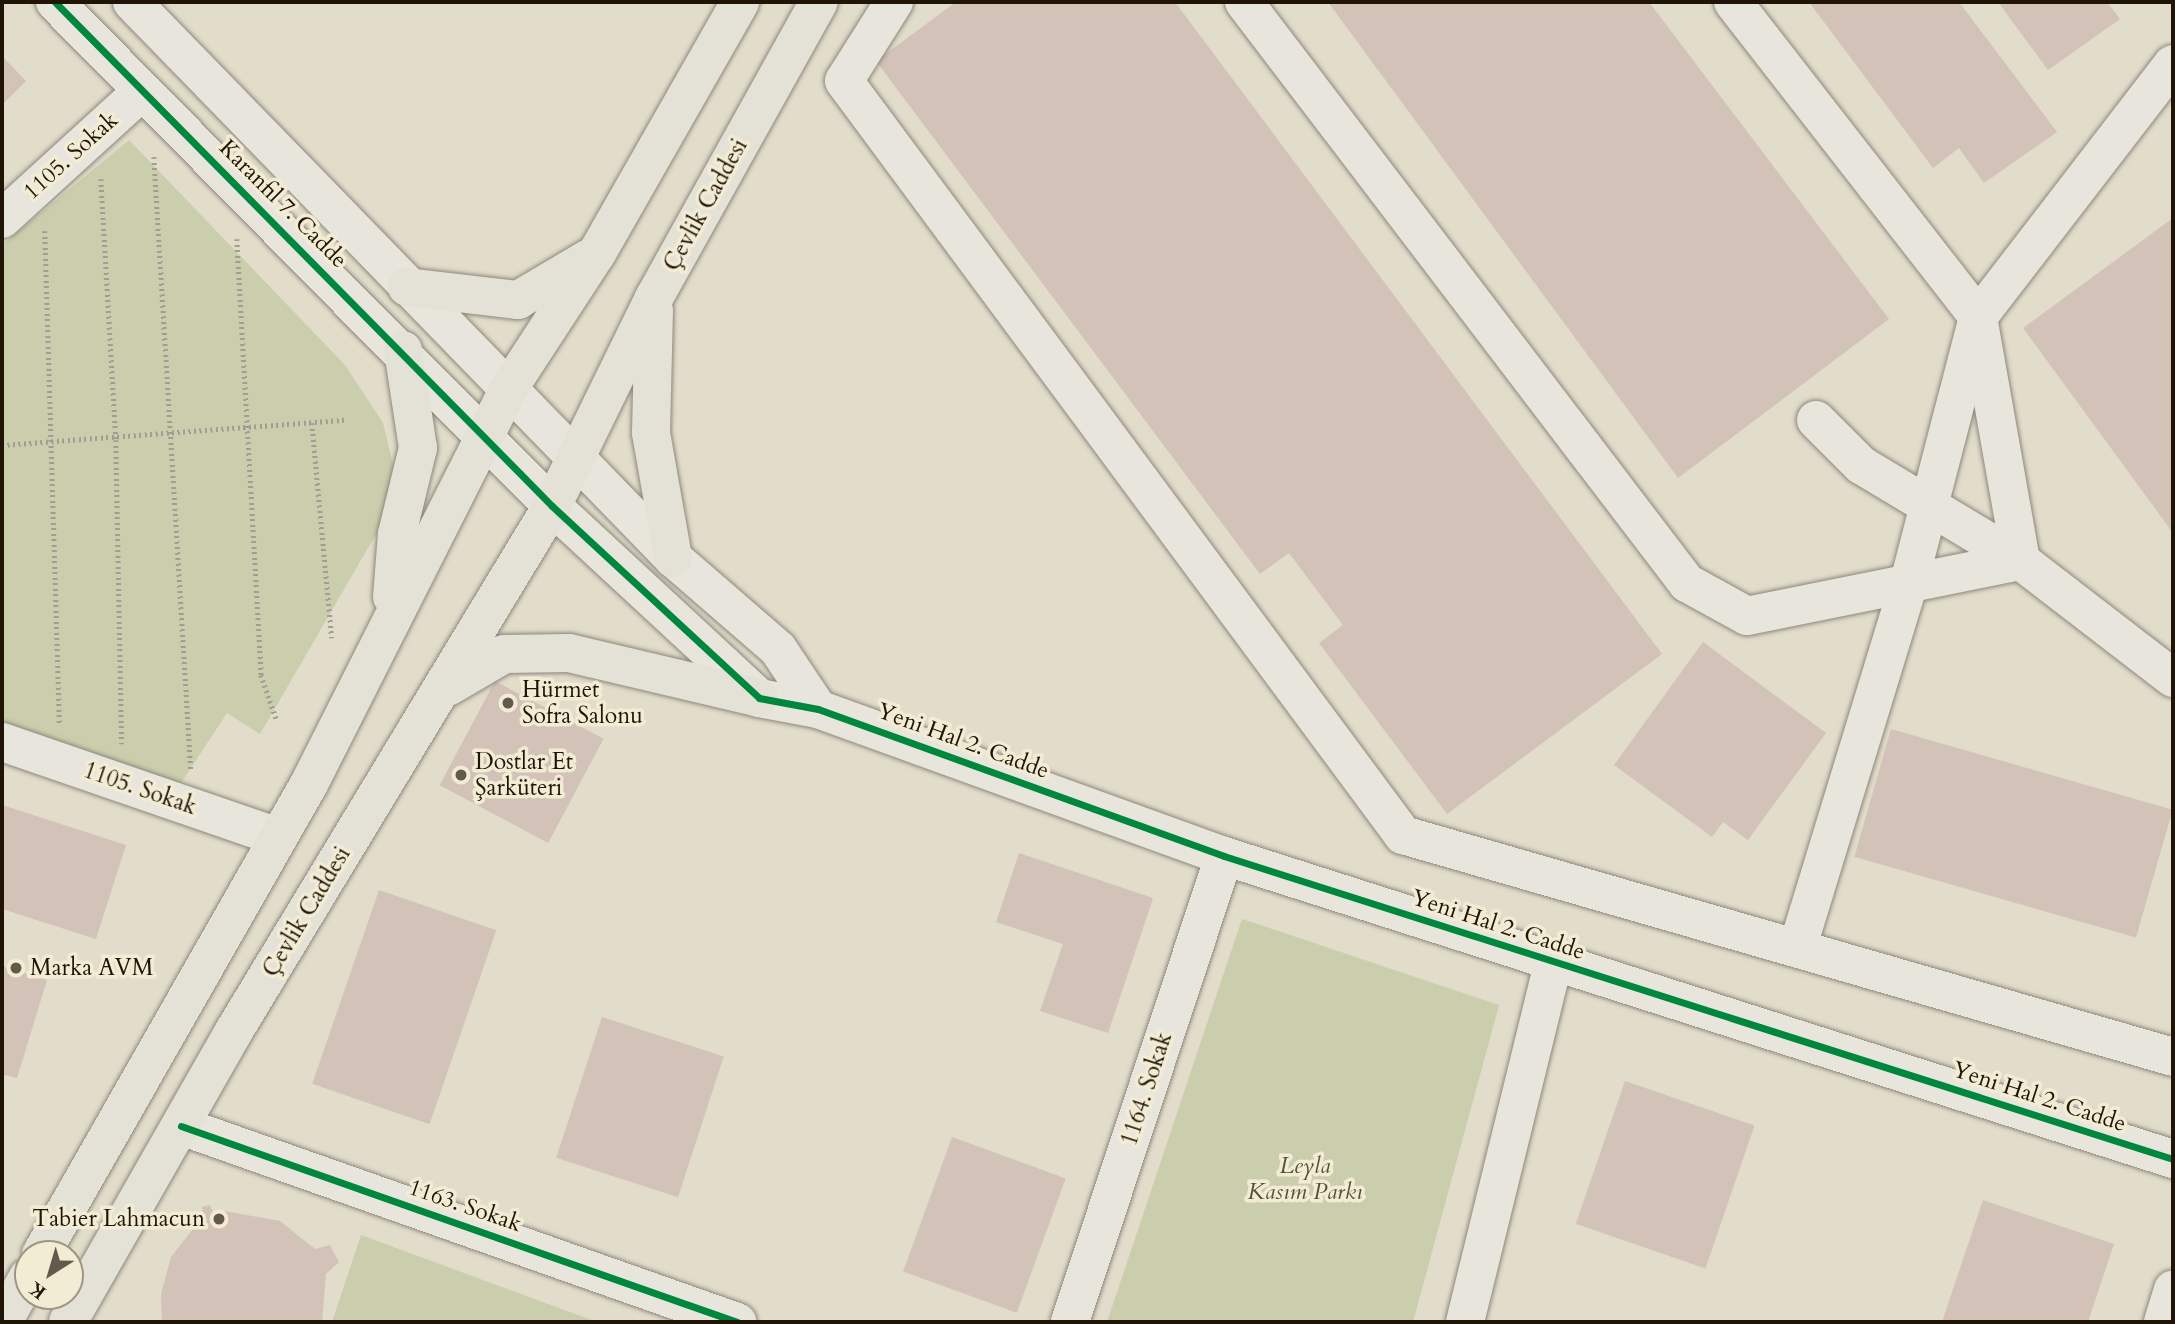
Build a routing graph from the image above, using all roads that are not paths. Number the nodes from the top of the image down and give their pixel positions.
1 (55, 2) edge
2 (132, 2) edge
3 (740, 2) edge
4 (819, 2) edge
5 (894, 2) edge
6 (1244, 2) edge
7 (1733, 2) edge
8 (2173, 64) edge
9 (141, 92) junction
10 (2, 219) edge
11 (597, 253) junction
12 (407, 287) junction
13 (654, 298) junction
14 (1978, 317) junction
15 (403, 350) junction
16 (509, 388) junction
17 (1816, 420) dead end
18 (482, 435) junction
19 (576, 460) junction
20 (552, 506) junction
21 (1926, 508) junction
22 (673, 558) junction
23 (2021, 561) junction
24 (1908, 586) junction
25 (390, 616) junction
26 (2173, 678) edge
27 (443, 690) junction
28 (759, 698) junction
29 (818, 709) junction
30 (2, 742) edge
31 (278, 837) junction
32 (1224, 856) junction
33 (1798, 946) junction
34 (1553, 963) junction
35 (2173, 1057) edge
36 (181, 1126) junction
37 (2173, 1159) edge
38 (49, 1240) edge
39 (2173, 1290) edge
40 (14, 1303) edge
41 (4, 1322) edge
42 (68, 1322) edge
43 (737, 1322) edge
44 (1070, 1322) edge
45 (1465, 1322) edge
46 (2163, 1322) edge

1 - 9 street, Karanfil 7. Cadde
2 - 12 street, Karanfil 7. Cadde
3 - 11 main road
4 - 13 main road, Çevlik Caddesi
5 - 33 street
6 - 24 street
7 - 14 street
8 - 14 street
9 - 10 street, 1105. Sokak
9 - 15 street, Karanfil 7. Cadde
11 - 12 main road
11 - 16 main road
12 - 16 street, Karanfil 7. Cadde
13 - 19 main road, Çevlik Caddesi
13 - 22 main road
14 - 21 street
14 - 23 street
15 - 18 street, Karanfil 7. Cadde
15 - 25 main road
16 - 18 main road
16 - 19 street, Karanfil 7. Cadde
17 - 21 street
18 - 20 street, Karanfil 7. Cadde
18 - 25 main road
19 - 20 main road, Çevlik Caddesi
19 - 22 street, Karanfil 7. Cadde
20 - 27 main road, Çevlik Caddesi
20 - 28 street, Karanfil 7. Cadde
21 - 23 street
21 - 24 street
22 - 29 street, Karanfil 7. Cadde
23 - 24 street
23 - 26 street
24 - 33 street
25 - 31 main road
27 - 28 main road
27 - 36 main road, Çevlik Caddesi
28 - 29 street, Yeni Hal 2. Cadde
29 - 32 street, Yeni Hal 2. Cadde
30 - 31 street, 1105. Sokak
31 - 38 main road
32 - 34 street, Yeni Hal 2. Cadde
32 - 44 street, 1164. Sokak
33 - 35 street
34 - 37 street, Yeni Hal 2. Cadde
34 - 45 street
36 - 42 main road, Çevlik Caddesi
36 - 43 street, 1163. Sokak
39 - 46 street
40 - 41 main road

